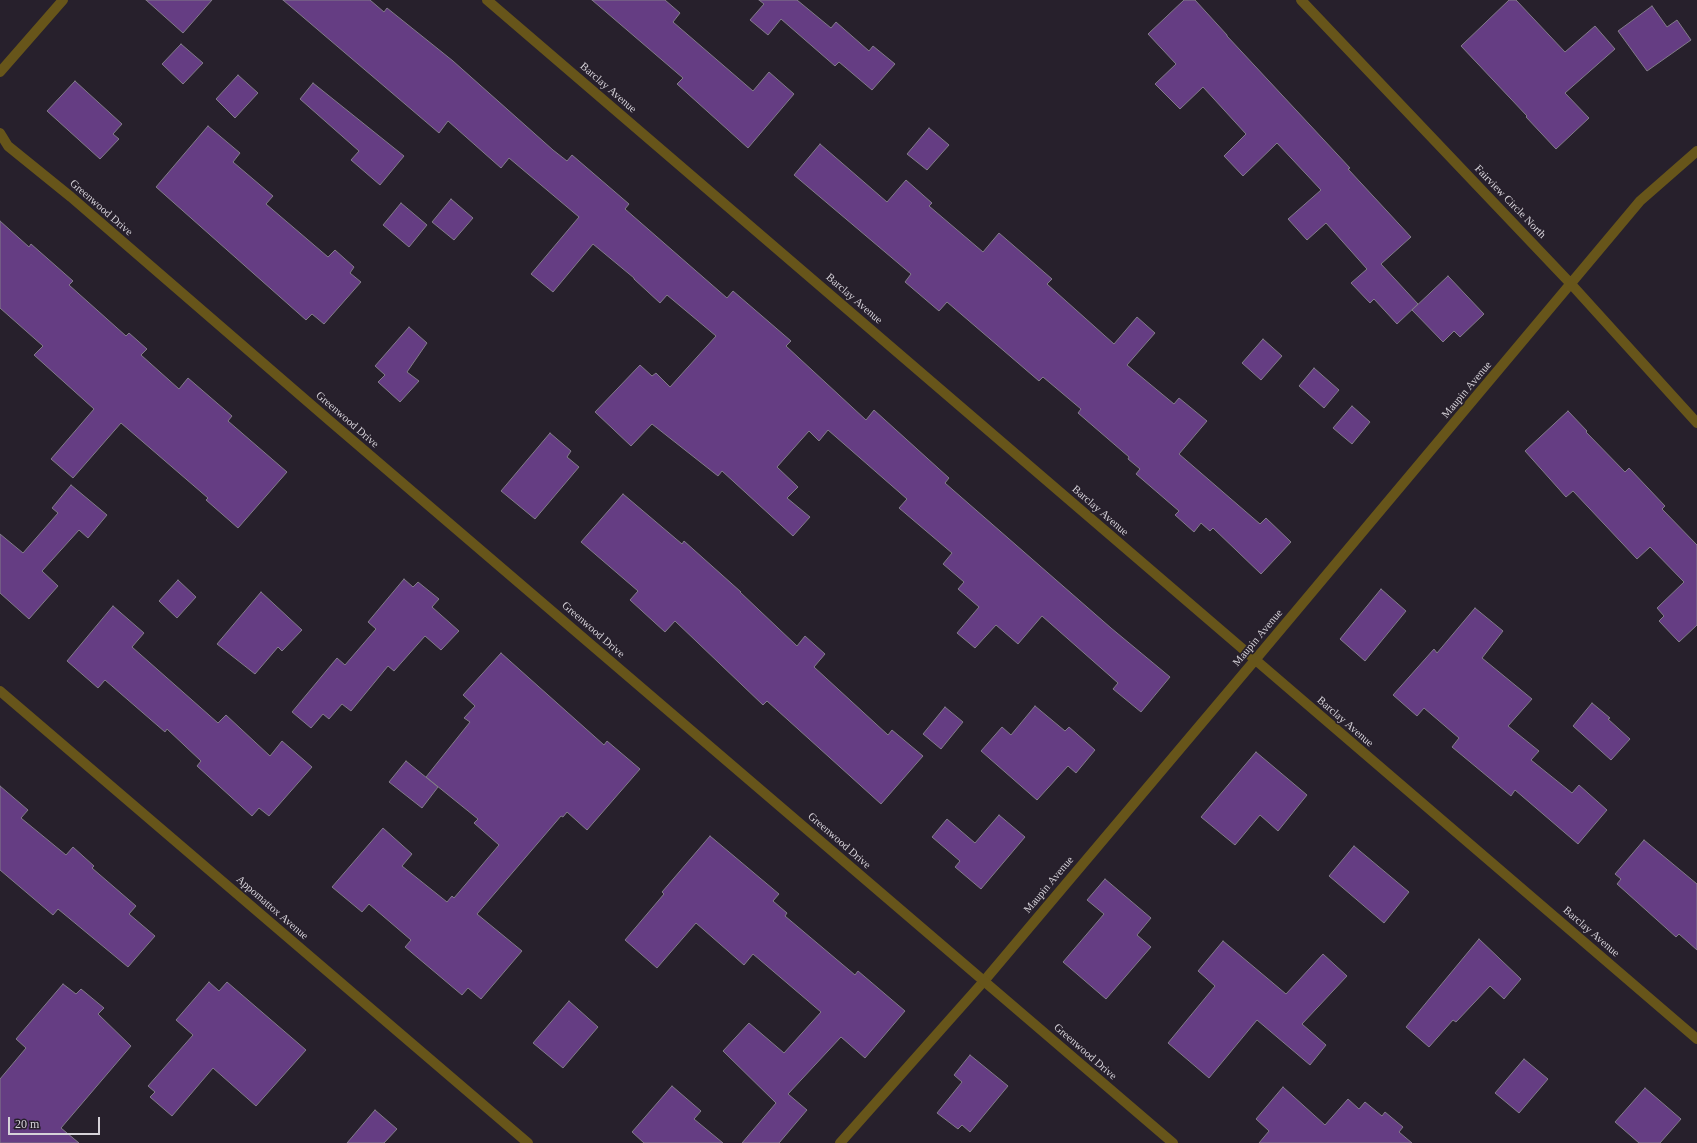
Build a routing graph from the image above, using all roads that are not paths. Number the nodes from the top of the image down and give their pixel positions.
1 (64, 0) edge
2 (487, 0) edge
3 (1301, 0) edge
4 (0, 72) edge
5 (0, 133) edge
6 (1697, 151) edge
7 (1571, 284) junction
8 (1697, 423) edge
9 (1255, 660) junction
10 (0, 691) edge
11 (984, 981) junction
12 (1697, 1039) edge
13 (528, 1143) edge
14 (840, 1143) edge
15 (1173, 1143) edge

1 - 4 street
2 - 9 street, Barclay Avenue
3 - 7 street, Fairview Circle North
5 - 11 street, Greenwood Drive
6 - 7 street, Maupin Avenue
7 - 8 street, Fairview Circle North
7 - 9 street, Maupin Avenue
9 - 11 street, Maupin Avenue
9 - 12 street, Barclay Avenue
10 - 13 street, Appomattox Avenue
11 - 14 street, Maupin Avenue
11 - 15 street, Greenwood Drive

